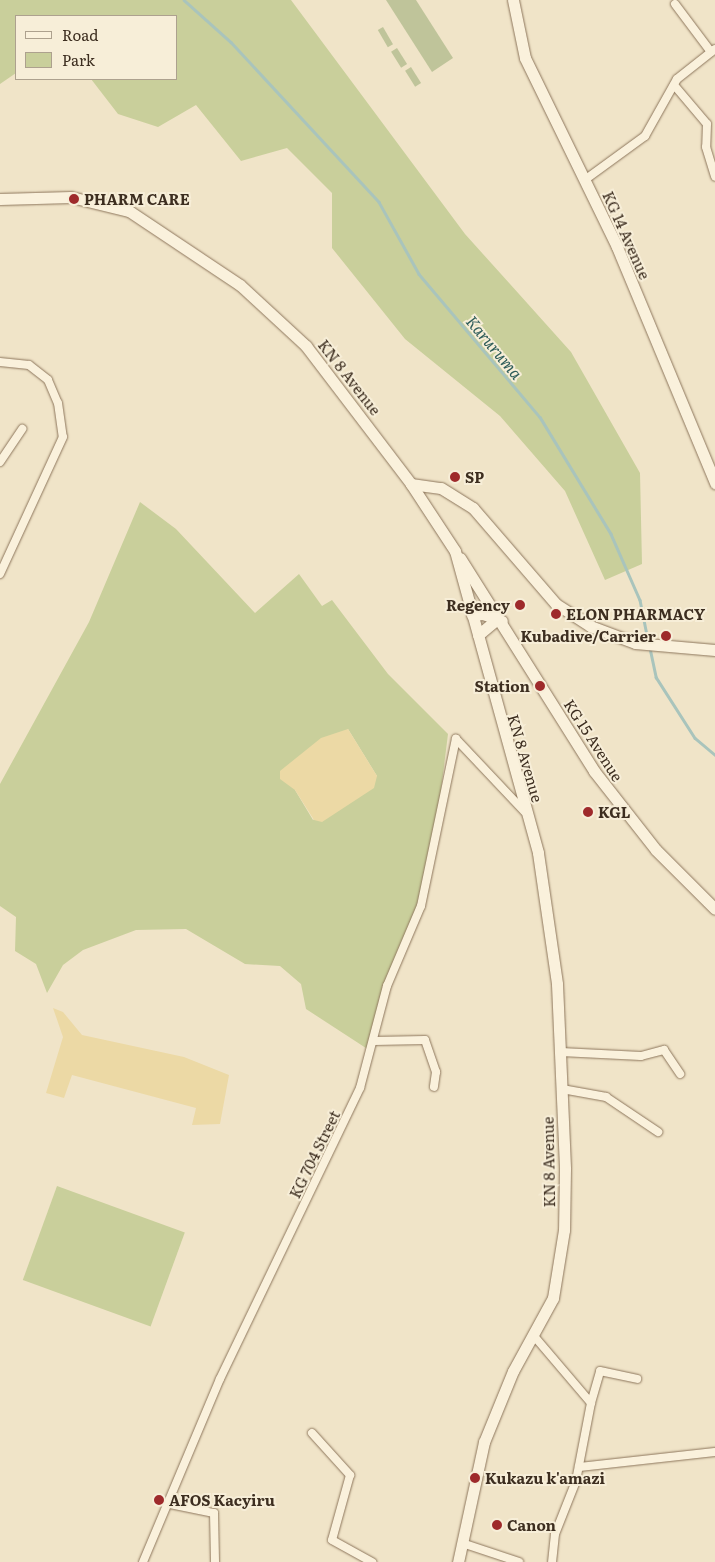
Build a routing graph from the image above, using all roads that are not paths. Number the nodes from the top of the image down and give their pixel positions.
1 (513, 0) edge
2 (675, 4) dead end
3 (713, 50) edge
4 (674, 85) junction
5 (715, 176) edge
6 (586, 179) junction
7 (0, 199) edge
8 (0, 362) edge
9 (22, 429) dead end
10 (0, 462) edge
11 (715, 483) edge
12 (410, 484) junction
13 (455, 551) junction
14 (0, 574) edge
15 (467, 599) junction
16 (489, 602) junction
17 (472, 615) junction
18 (500, 620) junction
19 (478, 635) junction
20 (715, 650) edge
21 (526, 813) junction
22 (715, 909) edge
23 (374, 1041) junction
24 (561, 1052) junction
25 (680, 1074) dead end
26 (434, 1087) dead end
27 (562, 1090) junction
28 (658, 1132) dead end
29 (534, 1336) junction
30 (637, 1379) dead end
31 (591, 1403) junction
32 (312, 1433) dead end
33 (715, 1452) edge
34 (579, 1467) junction
35 (170, 1504) junction
36 (464, 1544) junction
37 (143, 1562) edge
38 (214, 1562) edge
39 (372, 1562) edge
40 (458, 1562) edge
41 (519, 1562) edge
42 (552, 1562) edge

1 - 6 main road, KG 14 Avenue
2 - 3 street
3 - 4 street
4 - 5 street
4 - 6 street
6 - 11 main road, KG 14 Avenue
7 - 12 main road, KN 8 Avenue
8 - 14 street
9 - 10 street
12 - 13 main road, KN 8 Avenue
12 - 20 main road
13 - 15 main road, KN 8 Avenue
13 - 16 main road, KG 15 Avenue
15 - 16 main road
15 - 17 main road, KN 8 Avenue
16 - 18 main road, KG 15 Avenue
17 - 18 main road
17 - 19 main road, KN 8 Avenue
18 - 19 main road
18 - 22 main road, KG 15 Avenue
19 - 21 main road, KN 8 Avenue
21 - 23 street, KG 704 Street
21 - 24 main road, KN 8 Avenue
23 - 26 street
23 - 35 street, KG 704 Street
24 - 25 street
24 - 27 main road, KN 8 Avenue
27 - 28 street
27 - 29 main road, KN 8 Avenue
29 - 31 street
29 - 36 main road, KN 8 Avenue
30 - 31 street
31 - 34 street
32 - 39 street
33 - 34 street
34 - 42 street
35 - 37 street, KG 704 Street
35 - 38 street
36 - 40 main road, KN 8 Avenue
36 - 41 street

